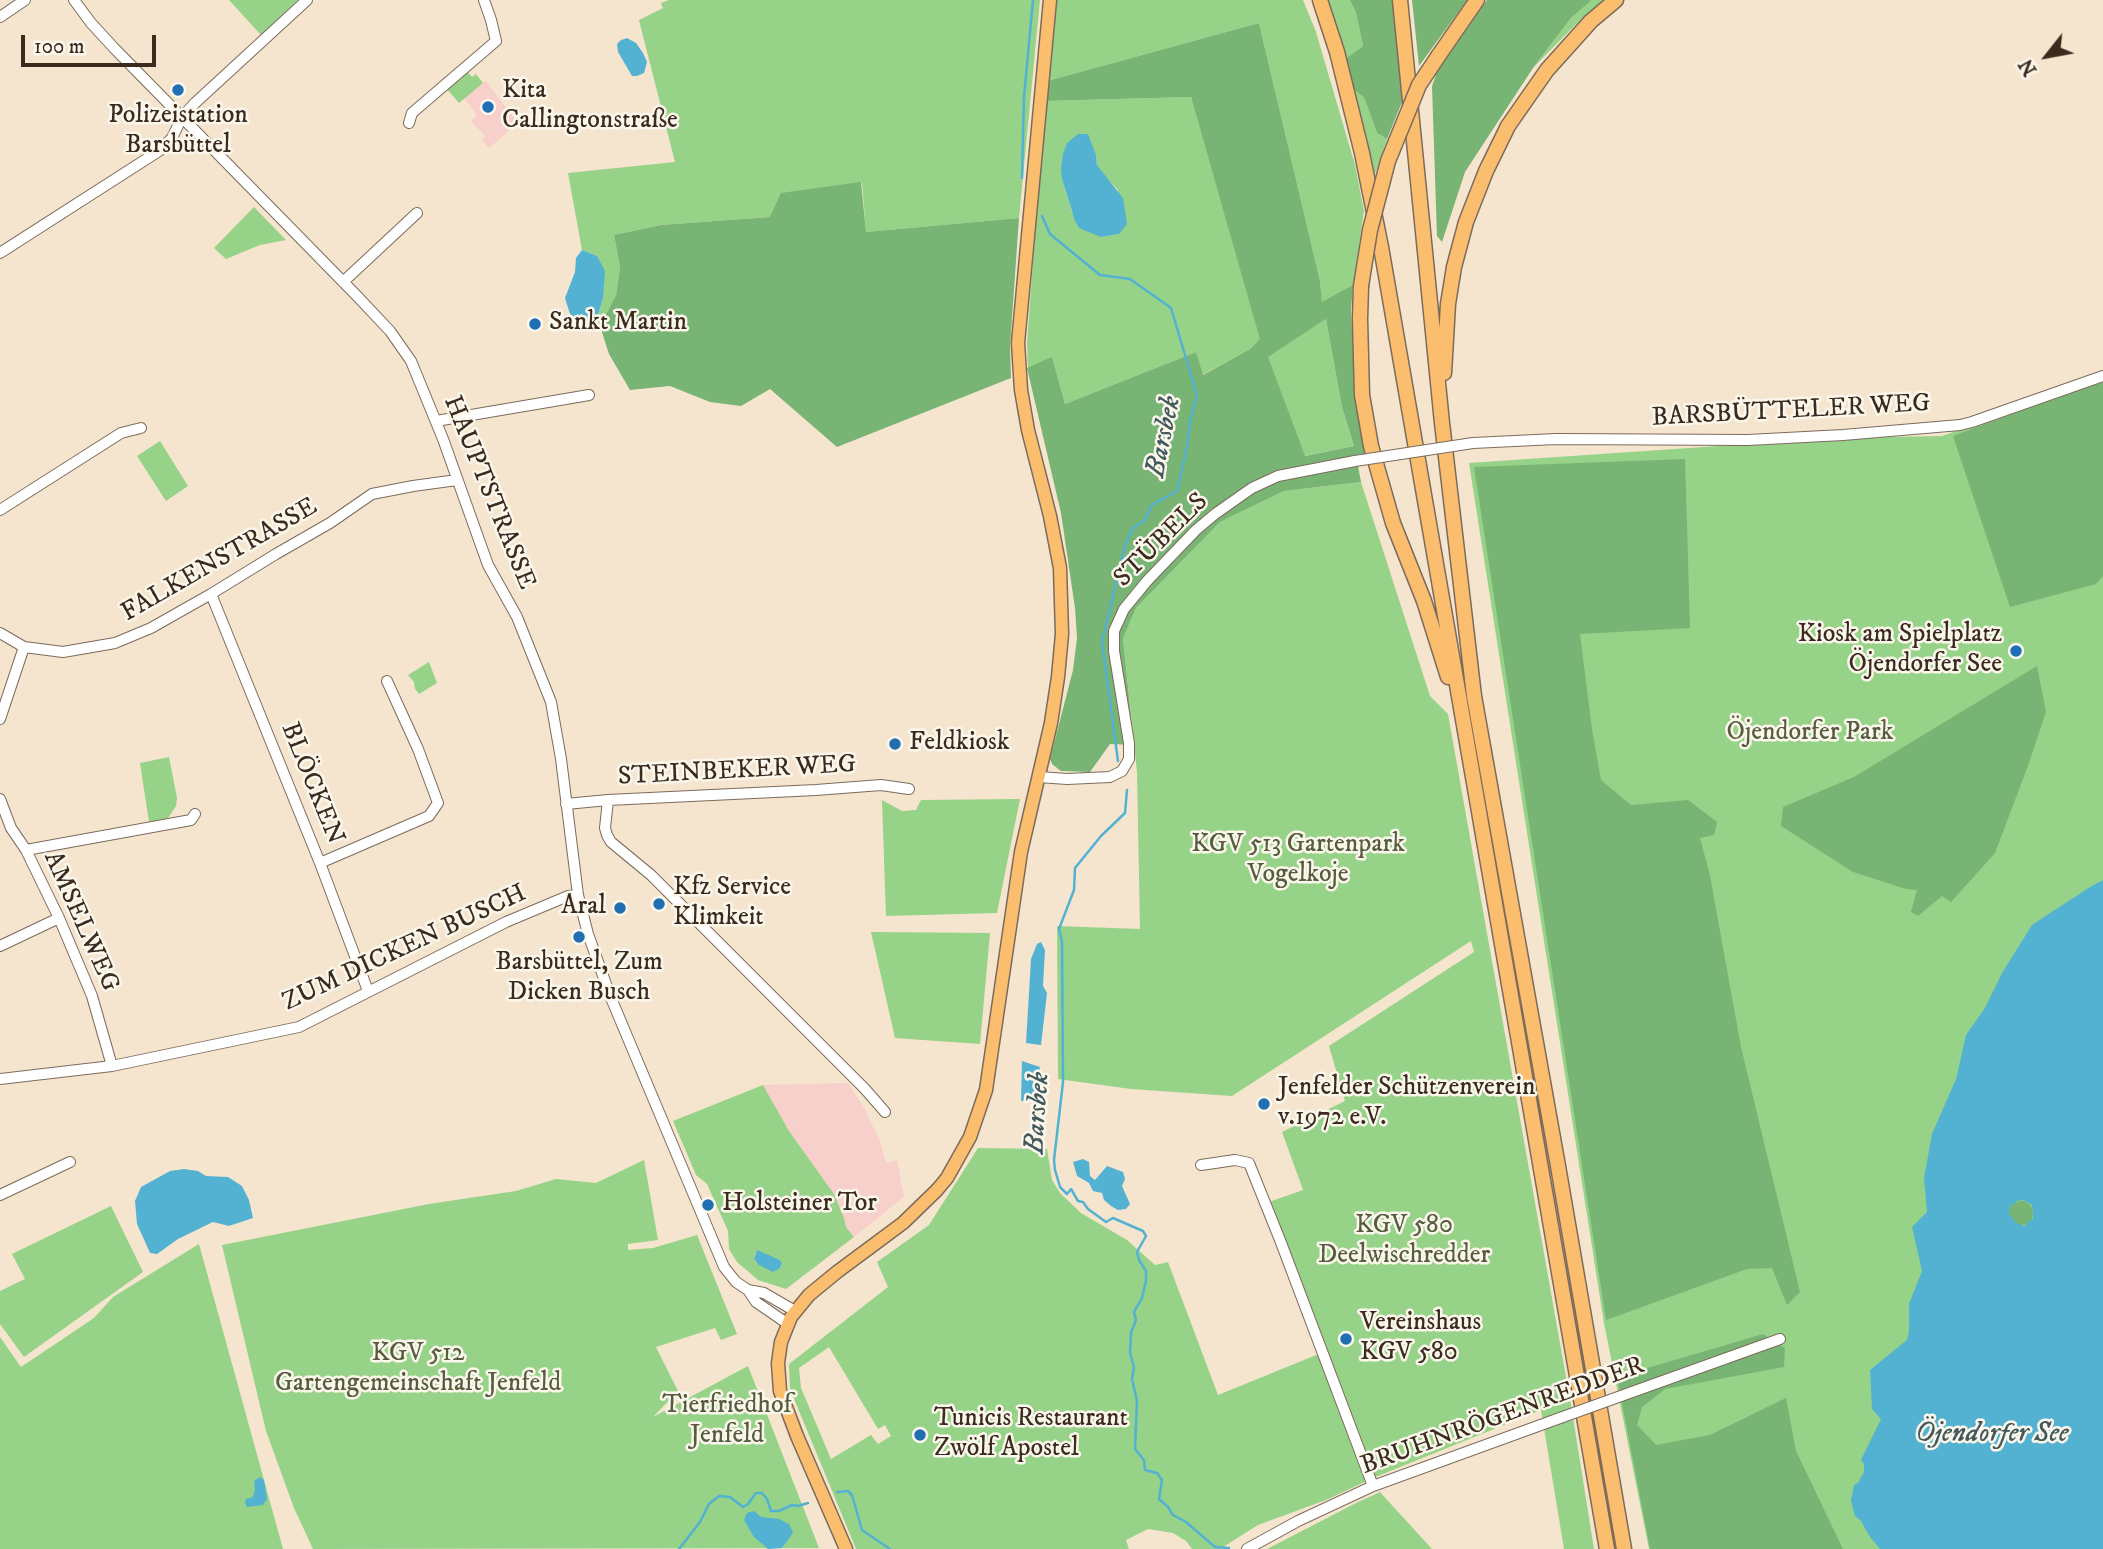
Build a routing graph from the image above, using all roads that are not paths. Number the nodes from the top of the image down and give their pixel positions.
1 (25, 0) edge
2 (74, 0) edge
3 (307, 0) edge
4 (484, 0) edge
5 (1050, 0) edge
6 (1320, 0) edge
7 (1400, 0) edge
8 (1478, 0) edge
9 (1616, 0) edge
10 (0, 17) edge
11 (182, 117) junction
12 (409, 123) dead end
13 (417, 213) dead end
14 (0, 253) edge
15 (343, 282) junction
16 (2103, 376) edge
17 (589, 395) dead end
18 (436, 421) junction
19 (1442, 423) junction
20 (141, 428) dead end
21 (1473, 443) joint
22 (457, 480) junction
23 (0, 510) edge
24 (211, 594) junction
25 (0, 634) edge
26 (24, 647) junction
27 (387, 681) dead end
28 (0, 719) edge
29 (1469, 755) junction
30 (1039, 777) junction
31 (909, 789) dead end
32 (0, 799) edge
33 (608, 800) junction
34 (566, 804) junction
35 (195, 814) dead end
36 (26, 850) junction
37 (320, 863) junction
38 (578, 895) junction
39 (59, 918) junction
40 (0, 946) edge
41 (368, 991) junction
42 (112, 1066) junction
43 (0, 1079) edge
44 (885, 1112) dead end
45 (70, 1162) dead end
46 (1201, 1165) dead end
47 (0, 1195) edge
48 (748, 1290) junction
49 (795, 1311) junction
50 (788, 1324) junction
51 (1780, 1339) dead end
52 (1373, 1486) junction
53 (846, 1549) edge
54 (1247, 1549) edge
55 (1607, 1549) edge
56 (1624, 1549) edge

1 - 10 street
2 - 11 street, HAUPTSTRASSE
3 - 11 street
4 - 12 street
5 - 30 main road
6 - 29 highway
7 - 19 highway
8 - 29 highway, bridge
9 - 19 highway
11 - 14 street
11 - 15 street, HAUPTSTRASSE
13 - 15 street
15 - 18 street, HAUPTSTRASSE
16 - 21 street, BARSBÜTTELER WEG
17 - 18 street
18 - 22 street, HAUPTSTRASSE
19 - 56 highway
20 - 23 street
21 - 30 street, STÜBELS, bridge
22 - 24 street, FALKENSTRASSE
22 - 34 street, HAUPTSTRASSE
24 - 26 street, FALKENSTRASSE
24 - 37 street, BLÖCKEN
25 - 26 street, FALKENSTRASSE
26 - 28 street
27 - 37 street
29 - 55 highway
30 - 49 main road
31 - 33 street, STEINBEKER WEG
32 - 36 street, AMSELWEG
33 - 34 street, STEINBEKER WEG
33 - 44 street
34 - 38 street, HAUPTSTRASSE
35 - 36 street
36 - 39 street, AMSELWEG
37 - 41 street, BLÖCKEN
38 - 41 street, ZUM DICKEN BUSCH
38 - 48 street, HAUPTSTRASSE
39 - 40 street
39 - 42 street, AMSELWEG
41 - 42 street, ZUM DICKEN BUSCH
42 - 43 street, ZUM DICKEN BUSCH
45 - 47 street
46 - 52 street
48 - 49 street
48 - 50 street, HAUPTSTRASSE
49 - 50 main road
50 - 53 main road
51 - 52 street, BRUHNRÖGENREDDER, bridge
52 - 54 street, BRUHNRÖGENREDDER

